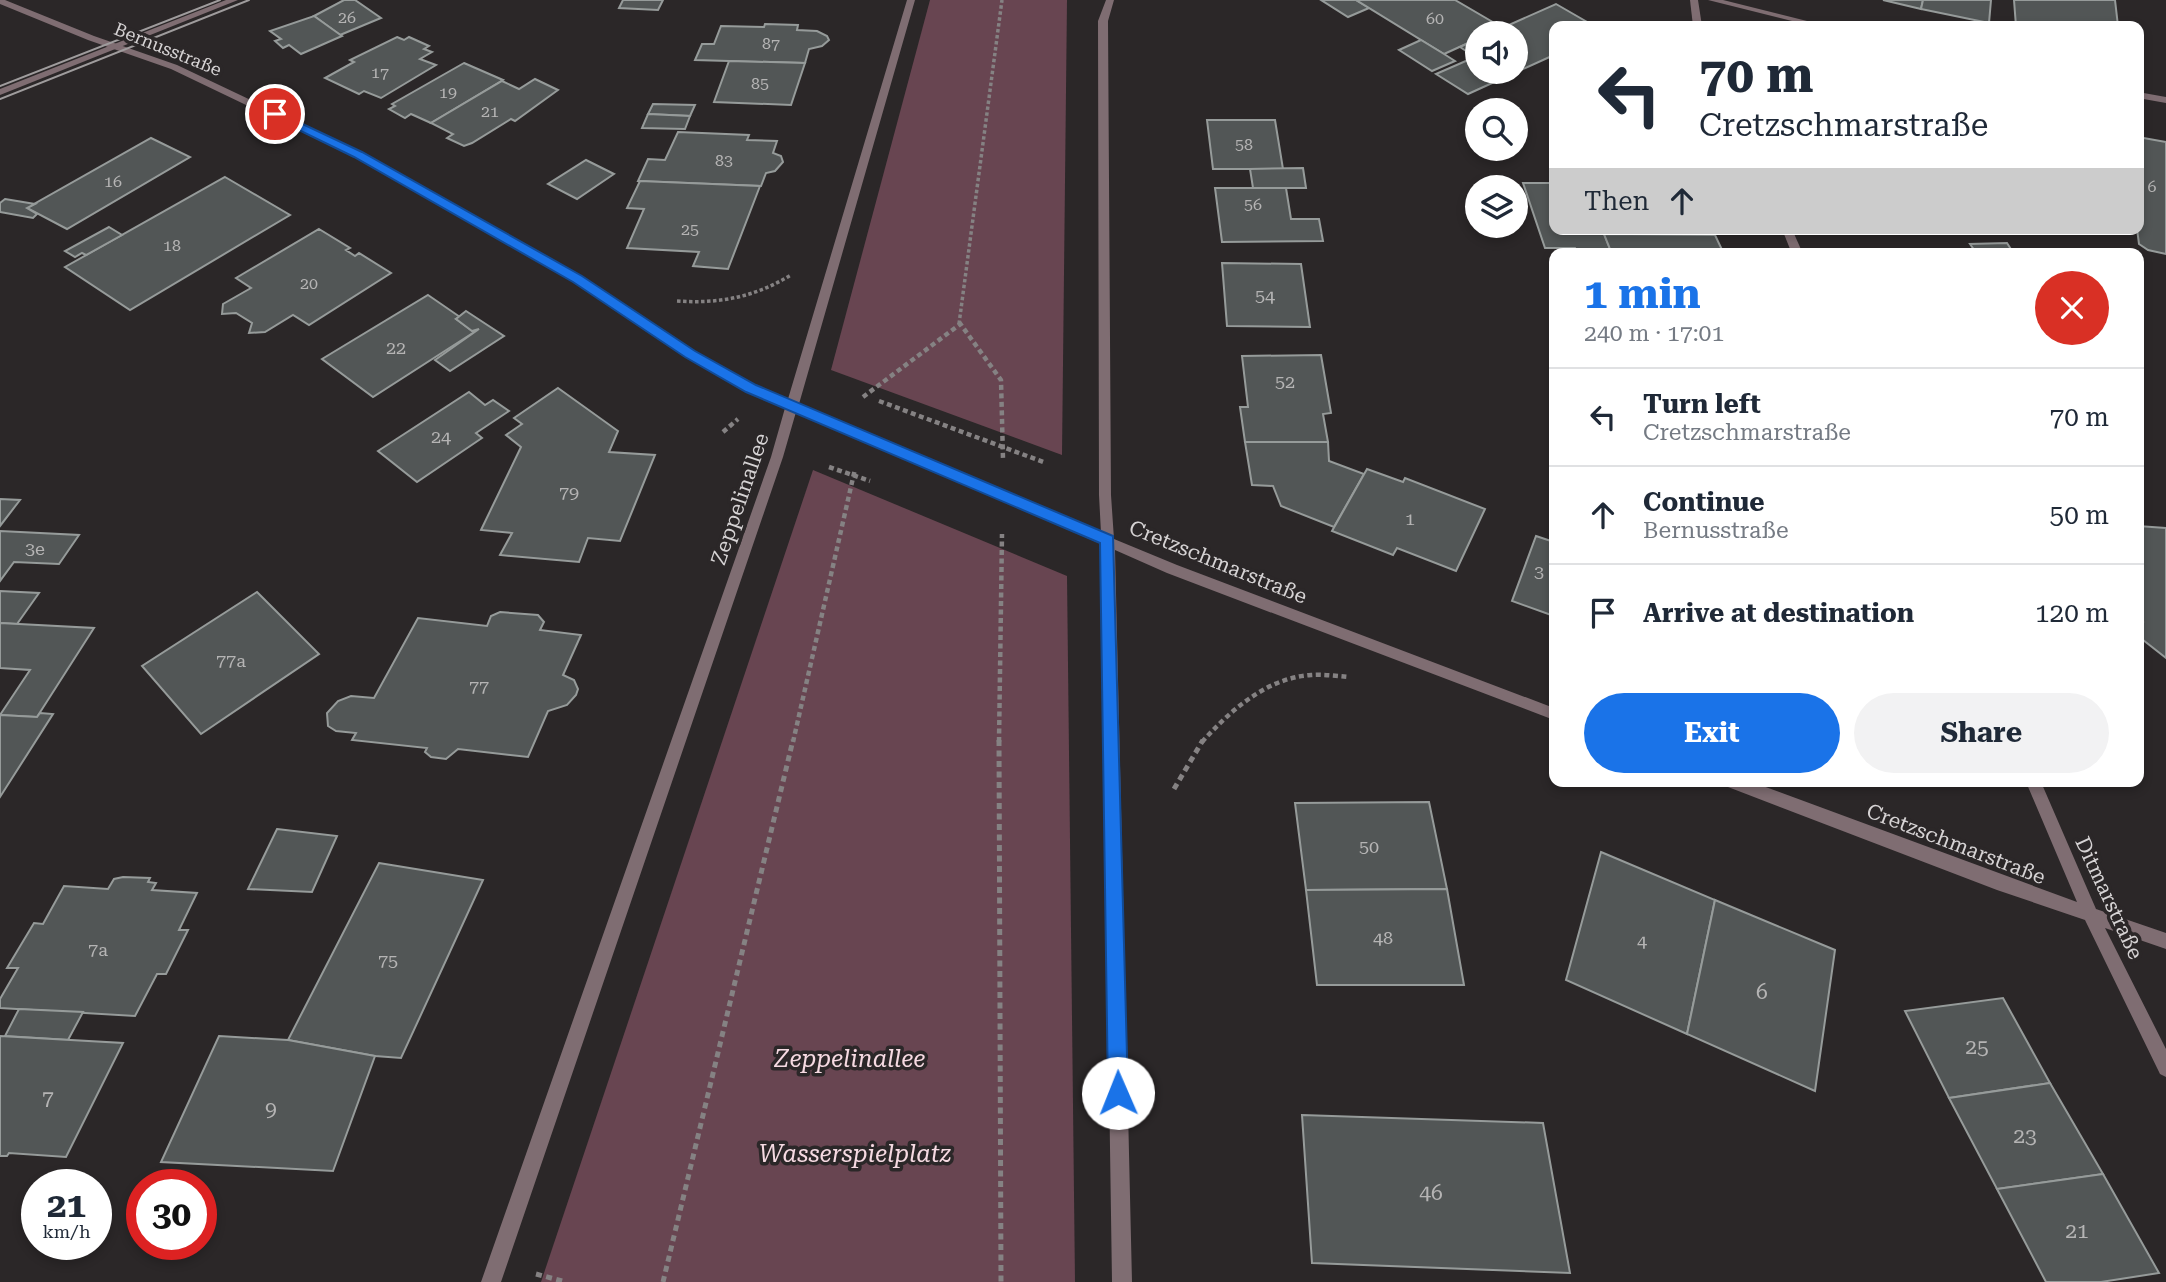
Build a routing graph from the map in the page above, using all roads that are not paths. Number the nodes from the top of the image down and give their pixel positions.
1 (234, 0) edge
2 (911, 0) edge
3 (1110, 0) edge
4 (1694, 0) edge
5 (1712, 0) edge
6 (2, 2) edge
7 (1697, 21) edge
8 (1801, 21) edge
9 (116, 46) junction
10 (0, 92) edge
11 (2144, 95) edge
12 (2166, 100) edge
13 (793, 406) junction
14 (1108, 540) junction
15 (1549, 712) edge
16 (1747, 787) edge
17 (2035, 787) edge
18 (2091, 916) junction
19 (2166, 941) edge
20 (2166, 1068) edge
21 (491, 1282) edge
22 (1122, 1282) edge

1 - 9 street
2 - 13 street, Zeppelinallee
3 - 14 street
4 - 7 street
5 - 8 street
6 - 9 street, Bernusstraße
9 - 10 street
9 - 13 street, Bernusstraße
11 - 12 street
13 - 14 street, Cretzschmarstraße
13 - 21 street, Zeppelinallee
14 - 15 street, Cretzschmarstraße
14 - 22 street
16 - 18 street, Cretzschmarstraße
17 - 18 street, Ditmarstraße
18 - 19 street, Cretzschmarstraße
18 - 20 street, Ditmarstraße

